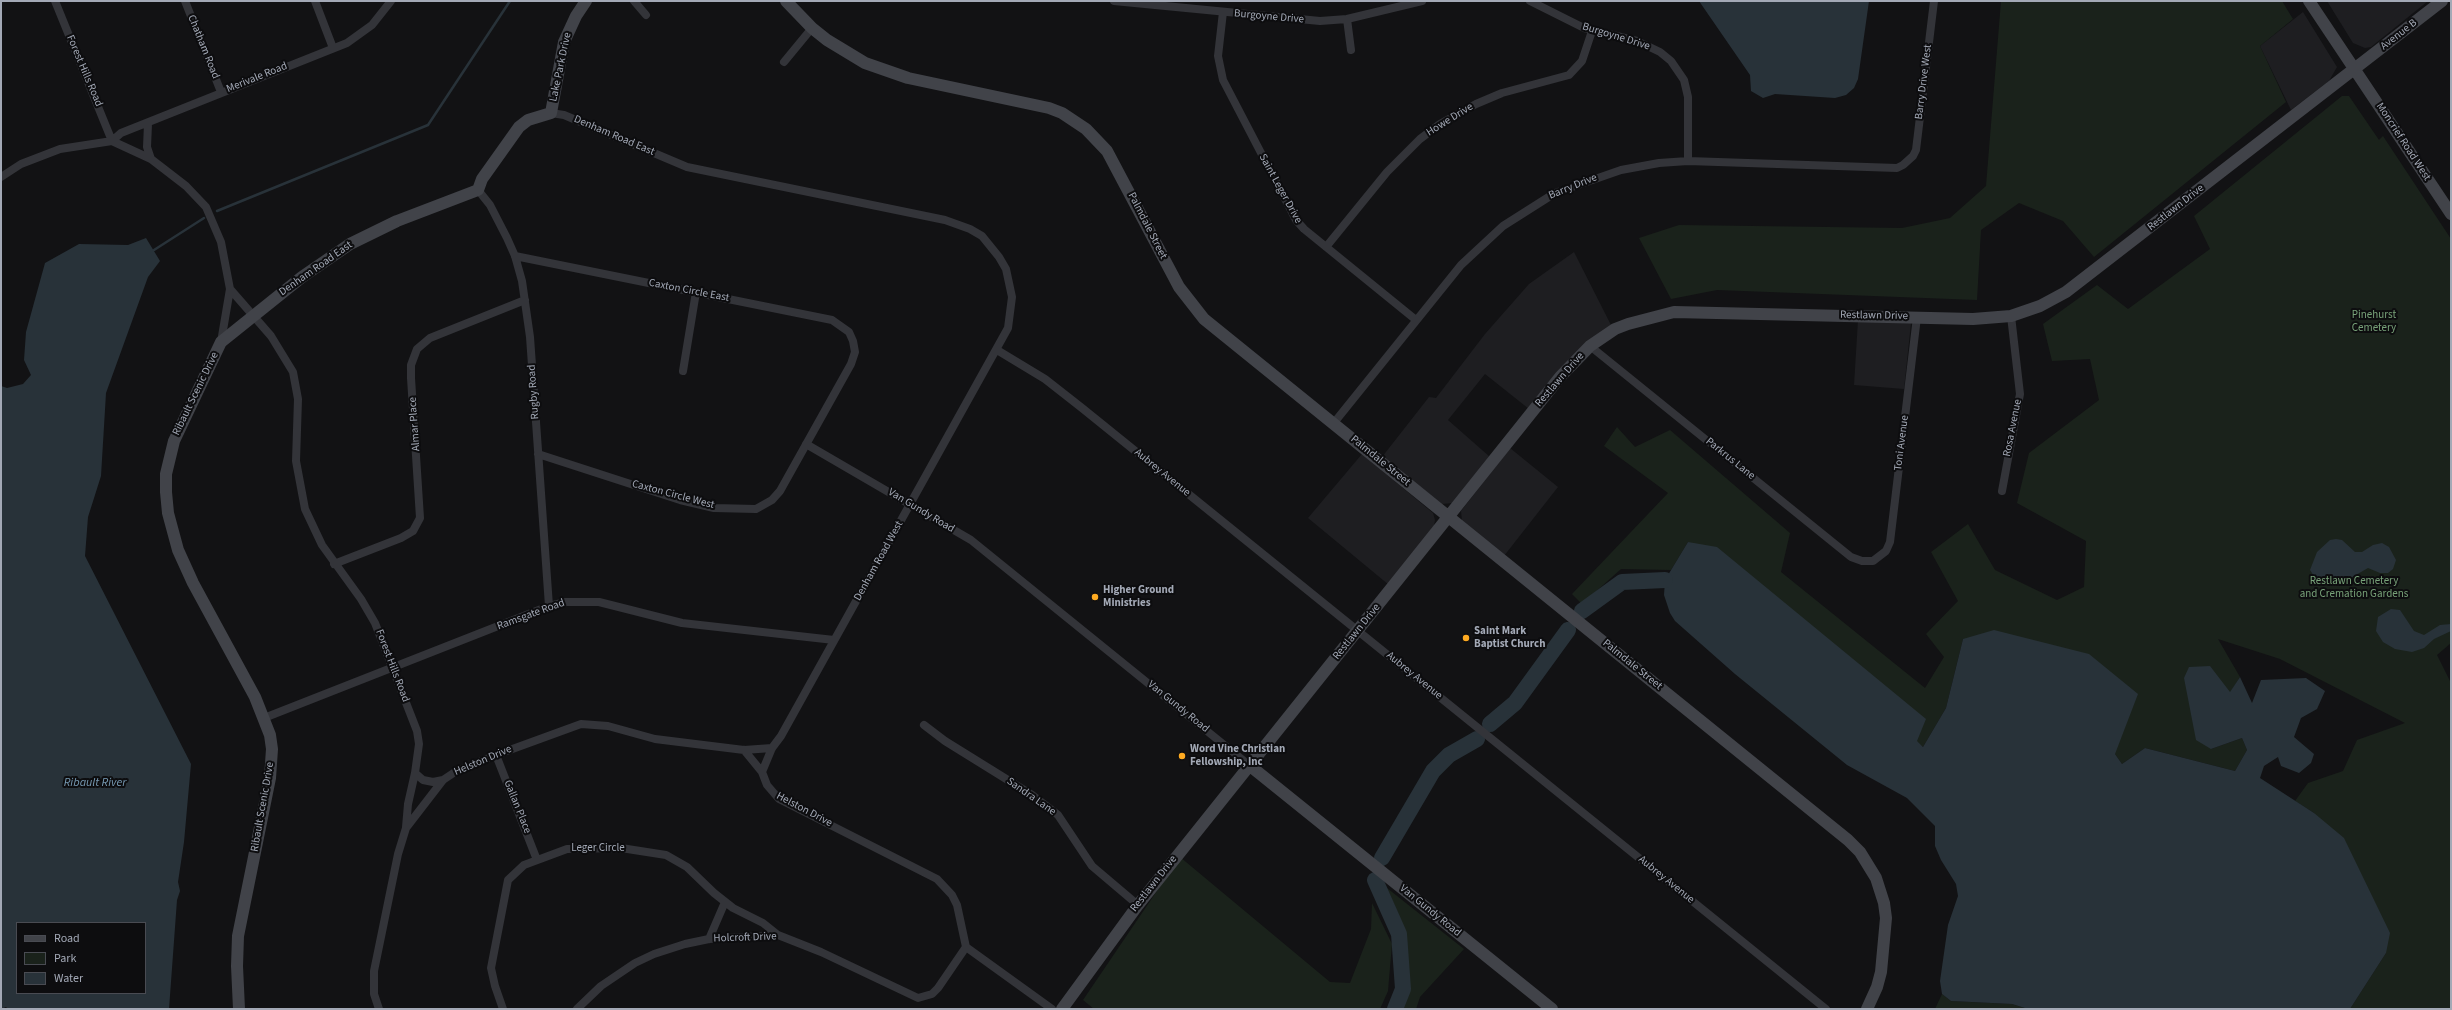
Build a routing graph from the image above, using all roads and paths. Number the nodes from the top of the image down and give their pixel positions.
1 (55, 1) edge
2 (185, 1) edge
3 (314, 1) edge
4 (391, 1) edge
5 (586, 1) edge
6 (634, 1) edge
7 (786, 1) edge
8 (1114, 1) edge
9 (1422, 1) edge
10 (1530, 1) edge
11 (1934, 1) edge
12 (2309, 1) edge
13 (2442, 1) edge
14 (1223, 12) junction
15 (646, 15) dead end
16 (1347, 19) junction
17 (812, 28) junction
18 (1592, 30) junction
19 (333, 48) junction
20 (1351, 50) dead end
21 (784, 62) dead end
22 (2355, 69) junction
23 (221, 92) junction
24 (552, 113) junction
25 (148, 124) junction
26 (112, 141) junction
27 (151, 159) junction
28 (1909, 161) joint
29 (1688, 162) junction
30 (1, 175) edge
31 (478, 190) junction
32 (2451, 214) edge
33 (1326, 248) junction
34 (516, 256) junction
35 (1010, 283) joint
36 (230, 289) junction
37 (696, 292) junction
38 (525, 300) junction
39 (254, 315) junction
40 (2011, 316) junction
41 (1917, 317) junction
42 (1416, 320) junction
43 (853, 341) joint
44 (221, 342) junction
45 (1590, 346) junction
46 (997, 350) junction
47 (683, 371) dead end
48 (1333, 424) junction
49 (806, 444) junction
50 (538, 454) junction
51 (2002, 492) dead end
52 (910, 504) junction
53 (1449, 518) junction
54 (1873, 561) joint
55 (334, 564) junction
56 (549, 606) junction
57 (1358, 631) junction
58 (834, 640) junction
59 (393, 669) junction
60 (264, 718) junction
61 (924, 725) dead end
62 (772, 748) junction
63 (744, 750) junction
64 (496, 755) junction
65 (1249, 765) junction
66 (762, 772) junction
67 (415, 773) junction
68 (443, 780) junction
69 (406, 829) junction
70 (537, 860) junction
71 (724, 902) junction
72 (1138, 905) junction
73 (778, 935) junction
74 (710, 939) junction
75 (966, 947) junction
76 (1066, 1008) edge
77 (238, 1009) edge
78 (379, 1009) edge
79 (503, 1009) edge
80 (577, 1009) edge
81 (1052, 1009) edge
82 (1552, 1009) edge
83 (1826, 1009) edge
84 (1867, 1009) edge

1 - 26 street, Forest Hills Road
2 - 23 street, Chatham Road
3 - 19 street
4 - 19 street, Merivale Road
5 - 24 street, Lake Park Drive
6 - 15 street
7 - 17 street, Palmdale Street
8 - 14 street, Burgoyne Drive
9 - 16 street, Burgoyne Drive
10 - 18 street, Burgoyne Drive
11 - 28 street, Barry Drive West
12 - 22 street, Moncrief Road West
13 - 22 street, Avenue B
14 - 16 street, Burgoyne Drive
14 - 33 street, Saint Leger Drive
16 - 20 street
17 - 21 street
17 - 48 street, Palmdale Street
18 - 29 street, Burgoyne Drive
18 - 33 street, Howe Drive
19 - 23 street, Merivale Road
22 - 32 street, Moncrief Road West
22 - 40 street, Restlawn Drive
23 - 25 street, Merivale Road
24 - 31 street
24 - 35 street, Denham Road East
25 - 26 street, Merivale Road
25 - 27 street
26 - 27 street
26 - 30 street
27 - 36 street
28 - 29 street, Barry Drive
29 - 42 street, Barry Drive
31 - 34 street, Rugby Road
31 - 39 street, Denham Road East
33 - 42 street, Saint Leger Drive
34 - 37 street, Caxton Circle East
34 - 38 street, Rugby Road
35 - 46 street, Denham Road West
36 - 39 street
36 - 44 street
37 - 43 street, Caxton Circle East
37 - 47 street
38 - 50 street, Rugby Road
38 - 55 street, Almar Place
39 - 44 street, Ribault Scenic Drive
39 - 55 street, Forest Hills Road
40 - 41 street, Restlawn Drive
40 - 51 street, Rosa Avenue
41 - 45 street, Restlawn Drive
41 - 54 street, Toni Avenue
42 - 48 street, Barry Drive
43 - 49 street, Caxton Circle West
44 - 60 street, Ribault Scenic Drive
45 - 53 street, Restlawn Drive
45 - 54 street, Parkrus Lane
46 - 52 street, Denham Road West
46 - 57 street, Aubrey Avenue
48 - 53 street, Palmdale Street
49 - 50 street, Caxton Circle West
49 - 52 street, Van Gundy Road
50 - 56 street, Rugby Road
52 - 58 street, Denham Road West
52 - 65 street, Van Gundy Road
53 - 57 street, Restlawn Drive
53 - 84 street, Palmdale Street
55 - 59 street, Forest Hills Road
56 - 58 street, Ramsgate Road
56 - 59 street, Ramsgate Road
57 - 65 street, Restlawn Drive
57 - 83 street, Aubrey Avenue
58 - 62 street, Denham Road West
59 - 60 street, Ramsgate Road
59 - 67 street, Forest Hills Road
60 - 77 street, Ribault Scenic Drive
61 - 72 street, Sandra Lane
62 - 63 street, Helston Drive
62 - 66 street
63 - 64 street, Helston Drive
63 - 66 street, Helston Drive
64 - 68 street, Helston Drive
64 - 70 street, Gallan Place
65 - 72 street, Restlawn Drive
65 - 82 street, Van Gundy Road
66 - 75 street, Helston Drive
67 - 68 street
67 - 69 street, Forest Hills Road
68 - 69 street
69 - 78 street
70 - 71 street, Leger Circle
70 - 79 street, Leger Circle
71 - 73 street, Leger Circle
71 - 74 street
72 - 76 street, Restlawn Drive
73 - 74 street, Holcroft Drive
73 - 75 street, Holcroft Drive
74 - 80 street, Holcroft Drive
75 - 81 street

